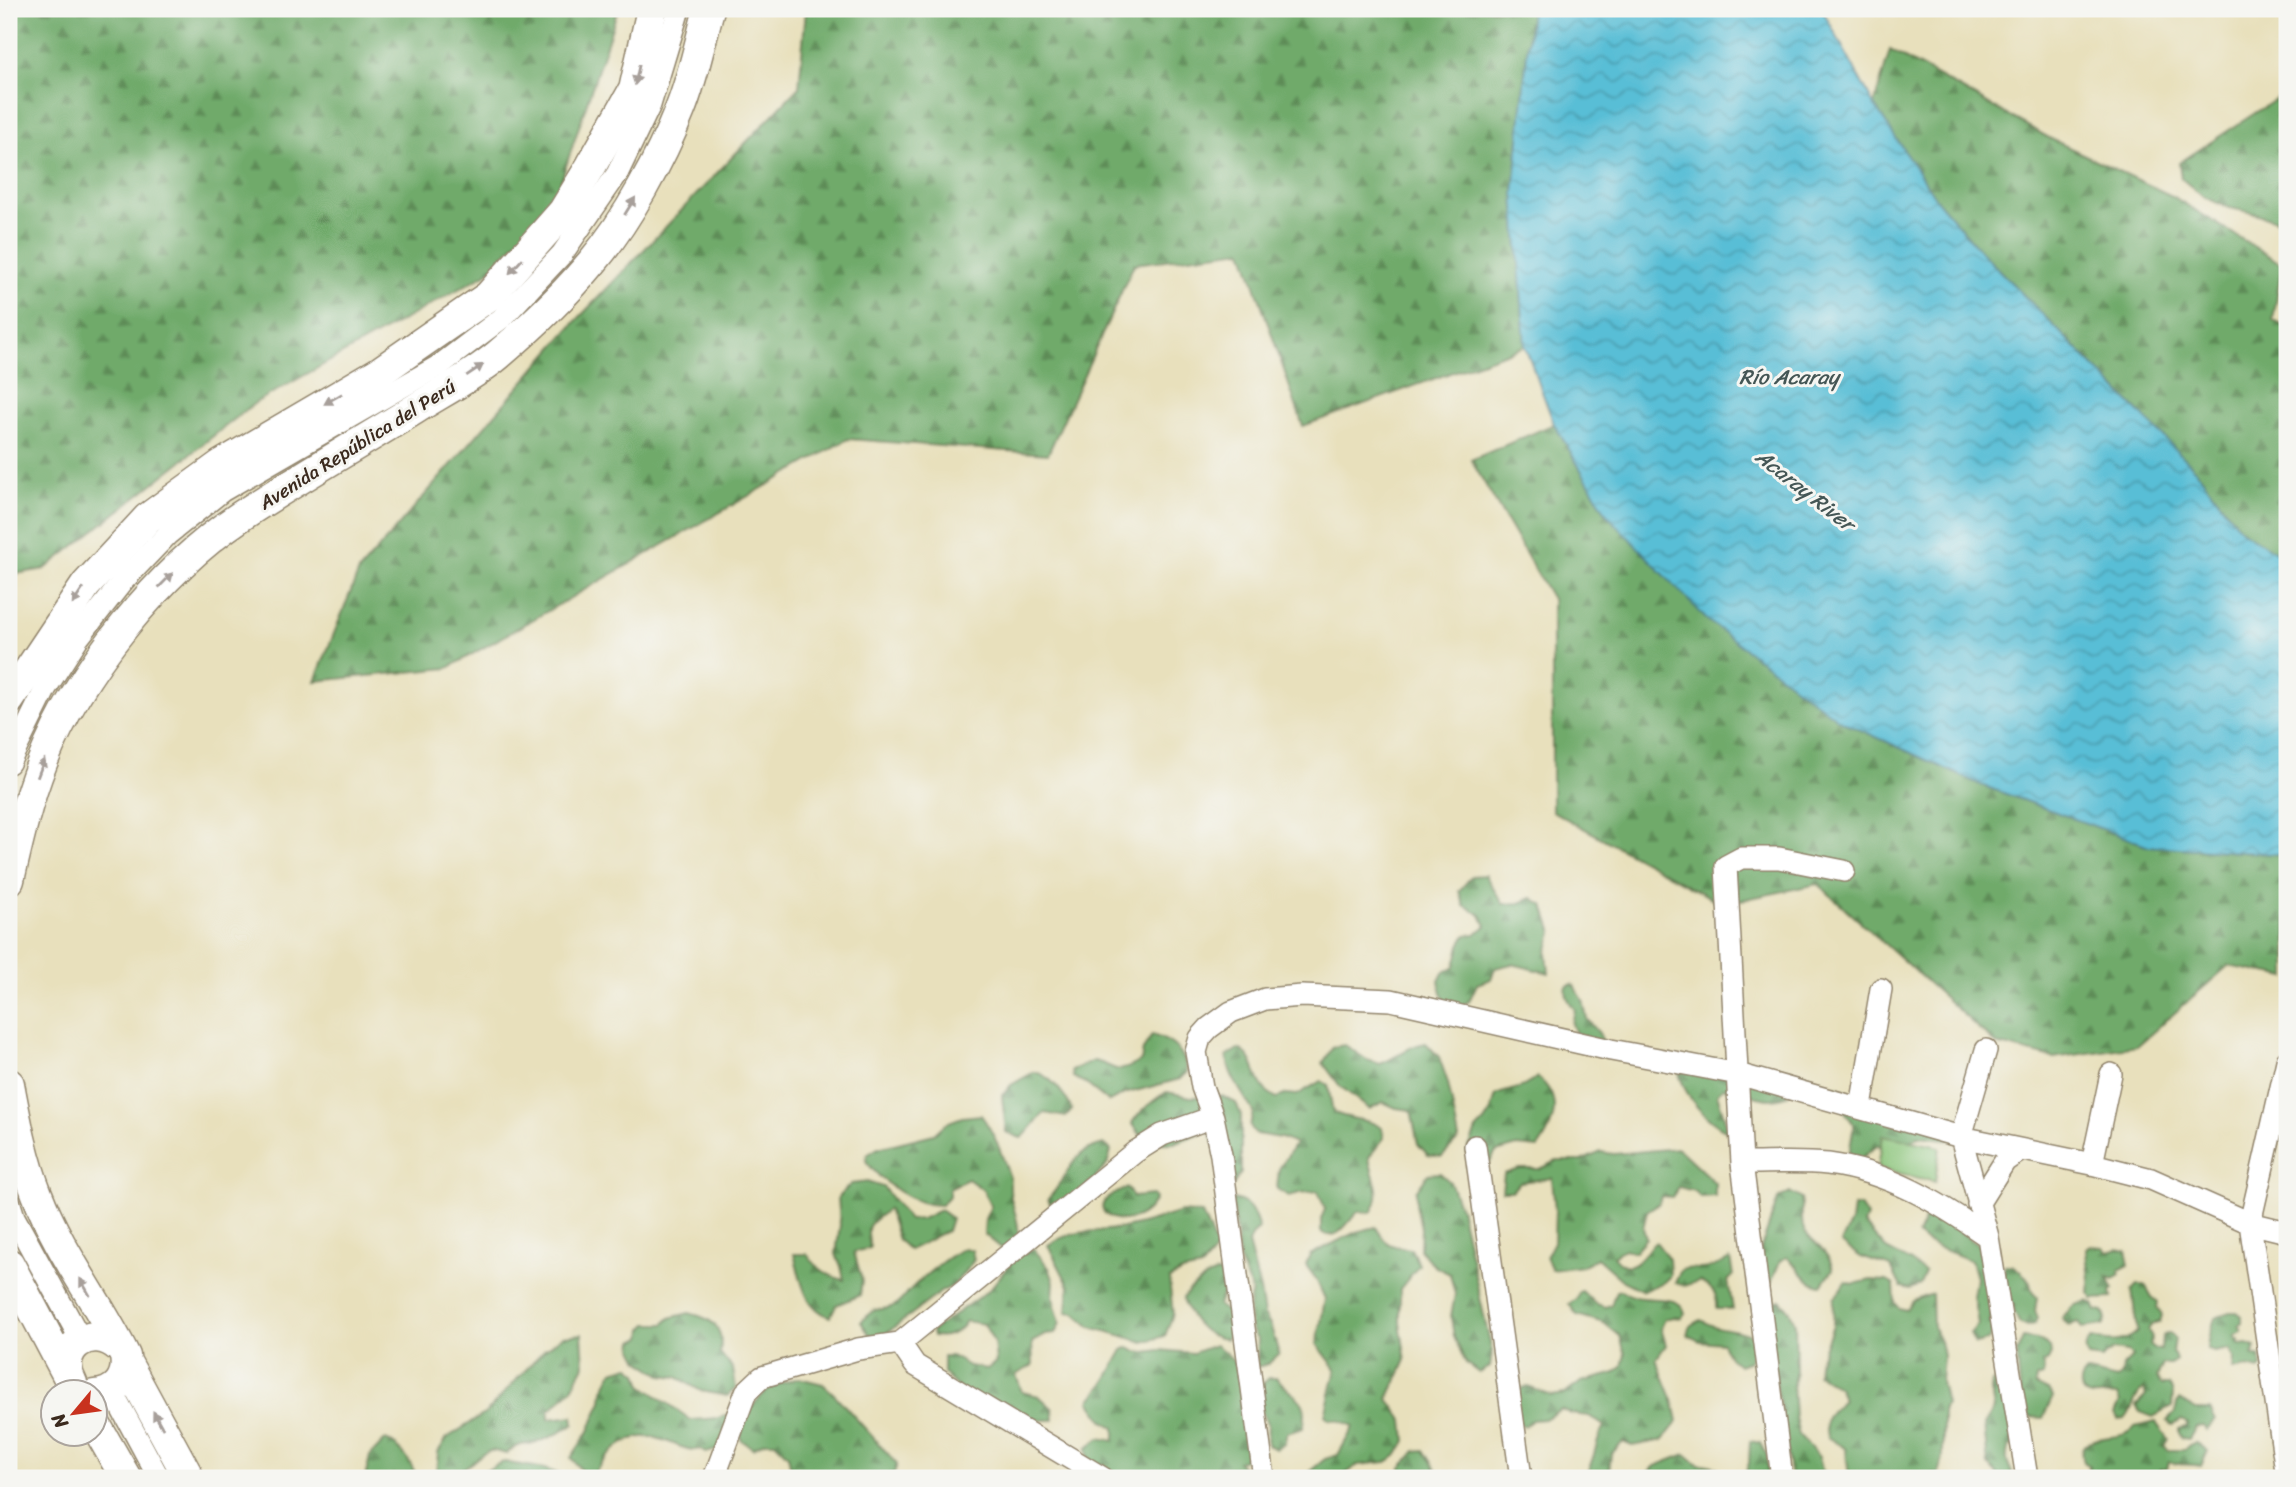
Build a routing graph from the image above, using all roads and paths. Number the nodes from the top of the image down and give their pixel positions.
1 (652, 9) edge
2 (679, 9) edge
3 (709, 9) edge
4 (9, 700) edge
5 (9, 763) edge
6 (1844, 871) dead end
7 (9, 880) edge
8 (1881, 989) dead end
9 (1986, 1050) dead end
10 (2287, 1061) edge
11 (1738, 1074) junction
12 (2111, 1074) dead end
13 (9, 1084) edge
14 (1861, 1107) junction
15 (1213, 1117) junction
16 (1961, 1137) junction
17 (1475, 1146) dead end
18 (2021, 1150) junction
19 (1742, 1163) junction
20 (2092, 1164) junction
21 (9, 1201) edge
22 (1978, 1204) junction
23 (2250, 1223) junction
24 (2287, 1232) edge
25 (1988, 1237) junction
26 (9, 1264) edge
27 (81, 1340) junction
28 (900, 1343) junction
29 (122, 1354) junction
30 (78, 1378) edge
31 (78, 1378) edge
32 (108, 1383) edge
33 (108, 1417) edge
34 (108, 1446) edge
35 (1098, 1477) edge
36 (126, 1478) edge
37 (159, 1478) edge
38 (190, 1478) edge
39 (715, 1478) edge
40 (1264, 1478) edge
41 (1521, 1478) edge
42 (1782, 1478) edge
43 (2027, 1478) edge
44 (2287, 1478) edge

1 -> 4 highway
2 - 5 street
7 -> 3 highway, Avenida República del Perú
6 - 11 street
8 - 14 street
9 - 16 street
10 - 23 street
11 - 14 street
11 - 15 street
11 - 19 street
12 - 20 street
29 -> 13 highway
14 - 16 street
15 - 28 street
15 - 40 street
16 - 18 street
16 - 22 street
17 - 41 street
18 - 20 street
18 - 22 street
19 - 25 street
19 - 42 street
20 - 23 street
21 - 27 street
22 - 25 street
23 - 24 street
23 - 44 street
25 - 43 street
26 - 31 highway
27 - 29 highway
27 - 30 highway
28 - 35 street
28 - 39 street
29 - 32 highway
38 -> 29 highway
33 - 37 street
34 - 36 highway

